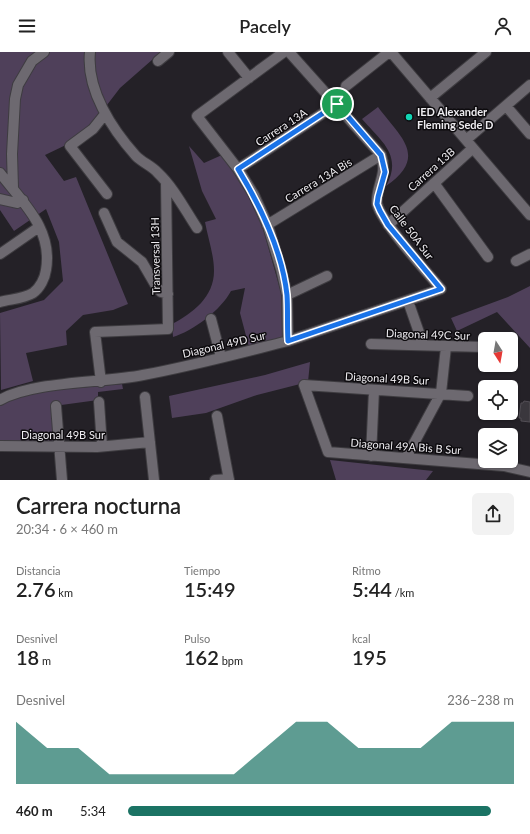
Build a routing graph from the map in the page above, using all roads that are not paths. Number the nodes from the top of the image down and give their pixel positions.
1 (44, 52) edge
2 (90, 52) edge
3 (169, 52) edge
4 (228, 52) edge
5 (284, 52) edge
6 (289, 52) edge
7 (390, 52) edge
8 (486, 52) edge
9 (158, 61) dead end
10 (250, 78) junction
11 (530, 85) edge
12 (346, 86) dead end
13 (430, 98) junction
14 (337, 104) junction
15 (506, 106) junction
16 (105, 114) junction
17 (530, 134) edge
18 (466, 140) junction
19 (473, 148) junction
20 (381, 155) junction
21 (238, 169) junction
22 (0, 173) edge
23 (166, 182) junction
24 (434, 183) junction
25 (13, 188) junction
26 (107, 194) dead end
27 (0, 199) edge
28 (23, 200) junction
29 (529, 211) edge
30 (104, 213) dead end
31 (267, 225) junction
32 (388, 225) junction
33 (39, 227) junction
34 (198, 228) dead end
35 (0, 254) edge
36 (530, 254) edge
37 (488, 257) dead end
38 (516, 261) dead end
39 (327, 276) dead end
40 (441, 289) joint
41 (168, 294) junction
42 (287, 295) junction
43 (408, 301) junction
44 (0, 302) edge
45 (211, 319) dead end
46 (288, 341) junction
47 (371, 344) dead end
48 (423, 344) junction
49 (446, 346) junction
50 (478, 347) edge
51 (222, 358) junction
52 (101, 382) junction
53 (374, 390) junction
54 (441, 394) junction
55 (468, 396) dead end
56 (145, 397) dead end
57 (3, 398) edge
58 (99, 402) dead end
59 (56, 406) dead end
60 (216, 416) dead end
61 (150, 442) junction
62 (0, 446) edge
63 (60, 446) junction
64 (102, 446) junction
65 (328, 452) joint
66 (371, 456) junction
67 (406, 458) junction
68 (530, 472) edge
69 (229, 479) edge
70 (62, 480) edge
71 (154, 480) edge
72 (215, 480) edge

1 - 25 street
2 - 16 street
3 - 9 street
4 - 10 street
5 - 10 street
6 - 14 street
7 - 12 street
7 - 13 street
8 - 13 street
10 - 21 street
11 - 15 street, Carrera 13B
13 - 18 street
14 - 20 street
14 - 21 street, Carrera 13A
15 - 17 street
15 - 18 street, Carrera 13B
16 - 23 street
16 - 26 street
18 - 19 street
19 - 24 street, Carrera 13B
19 - 29 street
20 - 31 street, Carrera 13A Bis
20 - 32 street, Calle 50A Sur
21 - 31 street
22 - 25 street
23 - 34 street
23 - 41 street, Transversal 13H
24 - 32 street, Carrera 13B
24 - 37 street
25 - 28 street
27 - 28 street
28 - 33 street
30 - 41 street
31 - 42 street
32 - 40 street, Calle 50A Sur
33 - 35 street
33 - 44 street
36 - 38 street
39 - 42 street
40 - 43 street, Diagonal 49D Sur
41 - 52 street, Transversal 13H
42 - 46 street
43 - 46 street, Diagonal 49D Sur
43 - 48 street
45 - 51 street
46 - 51 street, Diagonal 49D Sur
47 - 48 street, Diagonal 49C Sur
48 - 49 street, Diagonal 49C Sur
49 - 50 street, Diagonal 49C Sur
49 - 54 street
51 - 52 street, Diagonal 49D Sur
52 - 57 street, Diagonal 49D Sur
53 - 54 street, Diagonal 49B Sur
53 - 65 street, Diagonal 49B Sur
53 - 66 street
54 - 55 street, Diagonal 49B Sur
54 - 67 street
56 - 61 street
58 - 64 street
59 - 63 street
60 - 69 street
61 - 64 street, Diagonal 49B Sur
61 - 71 street
62 - 63 street, Diagonal 49B Sur
63 - 64 street, Diagonal 49B Sur
63 - 70 street
65 - 66 street, Diagonal 49A Bis B Sur
66 - 67 street, Diagonal 49A Bis B Sur
67 - 68 street, Diagonal 49A Bis B Sur
69 - 72 street

